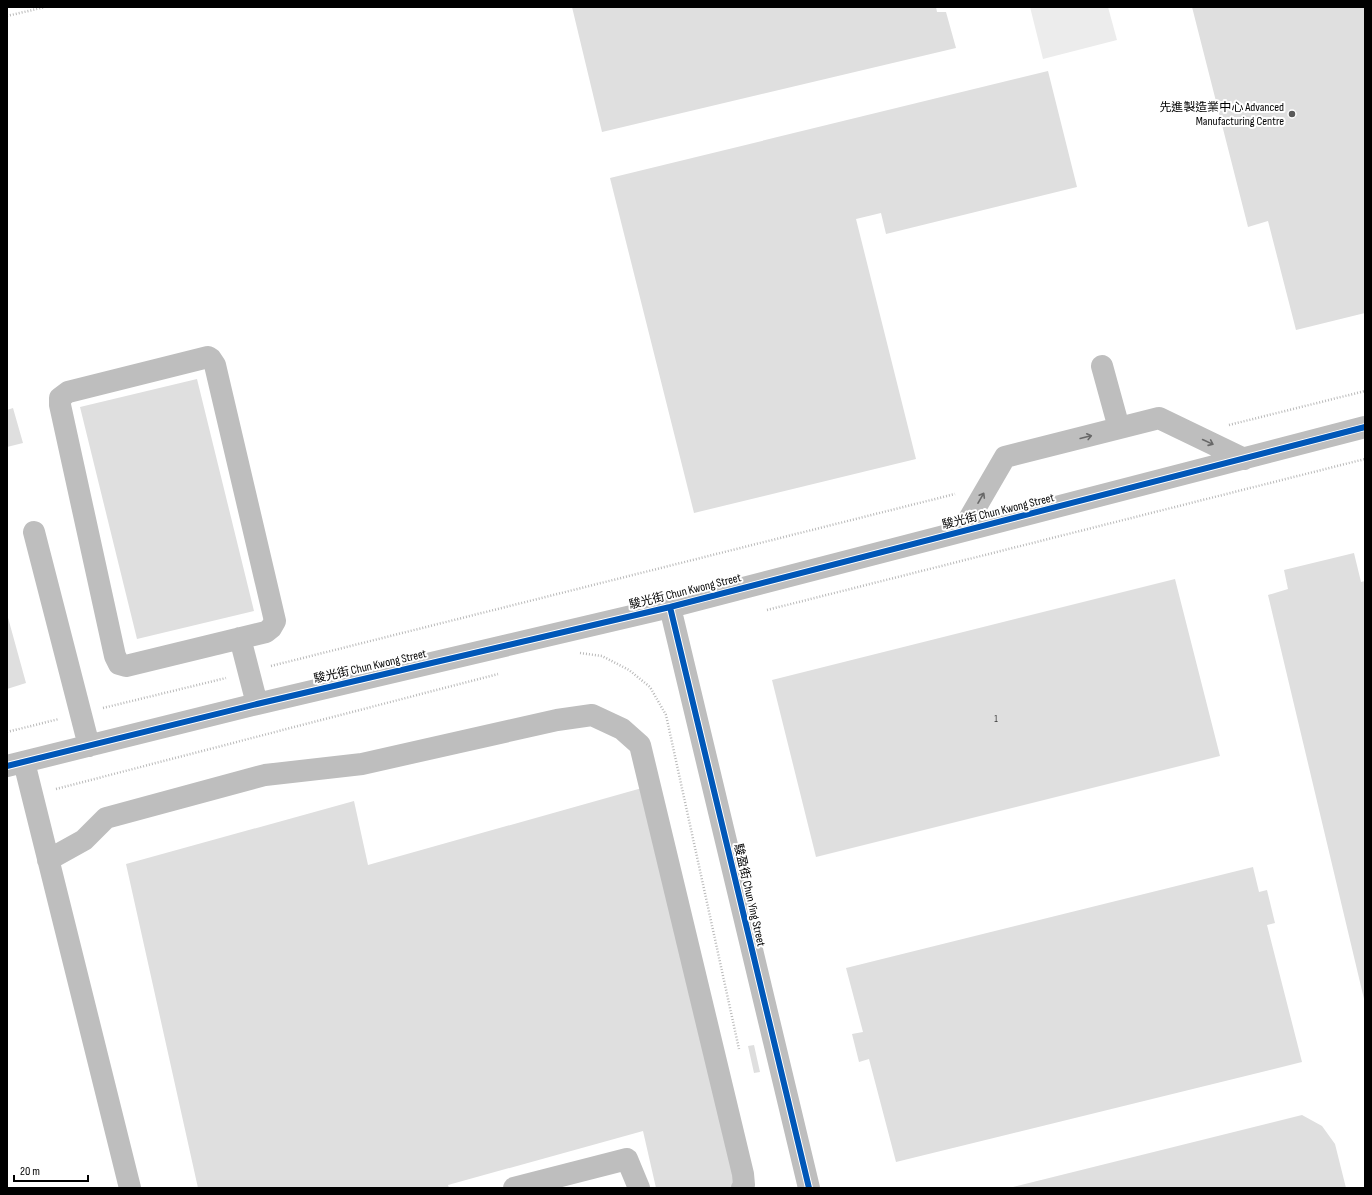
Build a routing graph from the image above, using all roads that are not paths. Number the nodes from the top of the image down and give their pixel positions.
1 (1102, 366) dead end
2 (1120, 428) junction
3 (1365, 428) edge
4 (1244, 459) junction
5 (962, 531) junction
6 (34, 532) dead end
7 (670, 607) junction
8 (240, 638) junction
9 (257, 704) junction
10 (89, 746) junction
11 (16, 764) edge
12 (48, 860) junction
13 (130, 1188) edge
14 (514, 1188) edge
15 (639, 1188) edge
16 (742, 1188) edge
17 (809, 1188) edge

1 - 2 street
2 -> 4 street
5 -> 2 street
3 - 4 street, 駿光街 Chun Kwong Street
4 - 5 street, 駿光街 Chun Kwong Street
5 - 7 street, 駿光街 Chun Kwong Street
6 - 10 street
7 - 9 street, 駿光街 Chun Kwong Street
7 - 17 street, 駿盈街 Chun Ying Street
8 - 8 street
8 - 9 street
9 - 10 street, 駿光街 Chun Kwong Street
10 - 11 street, 駿光街 Chun Kwong Street
11 - 12 street
12 - 13 street
12 - 16 street
14 - 15 street

